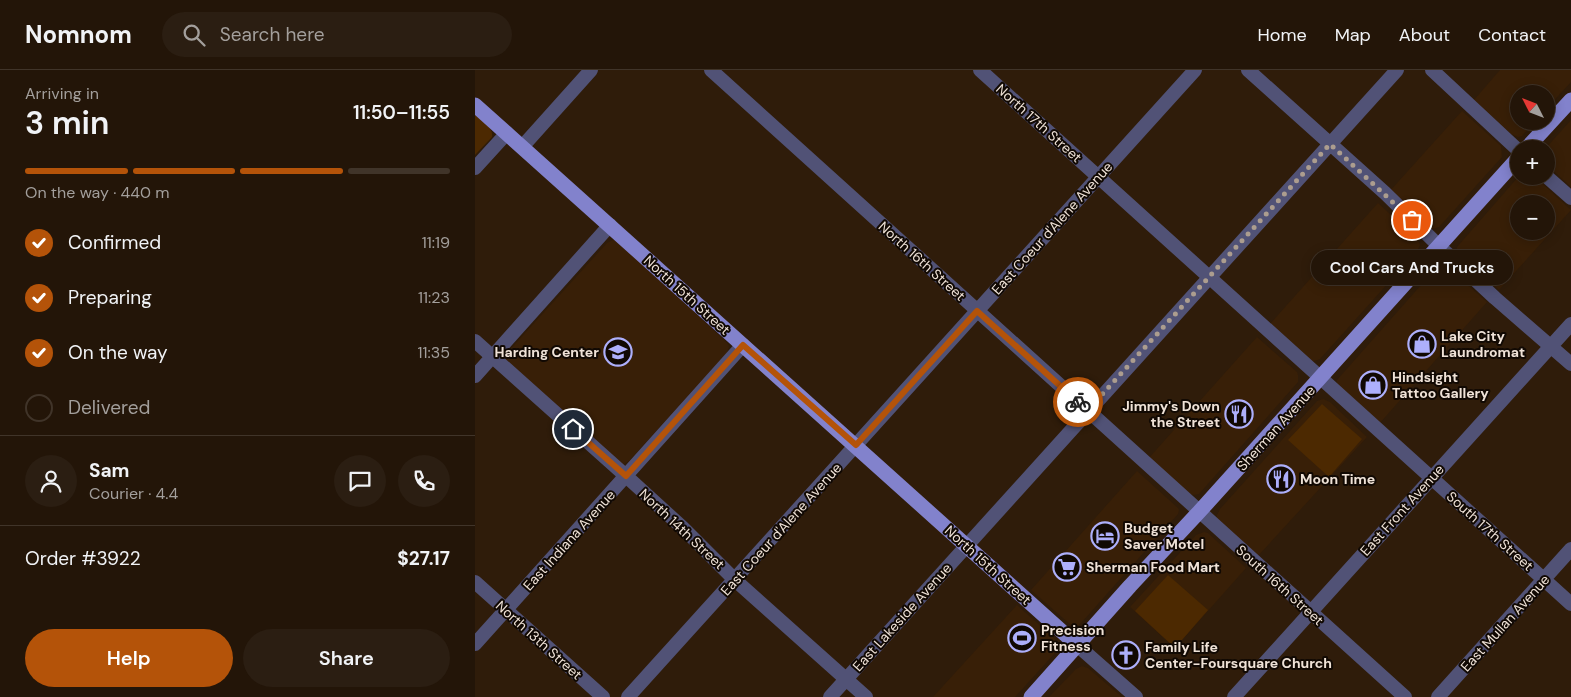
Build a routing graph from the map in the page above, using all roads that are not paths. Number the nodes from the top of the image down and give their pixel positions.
1 (591, 70) edge
2 (711, 70) edge
3 (980, 70) edge
4 (1195, 70) edge
5 (1248, 70) edge
6 (1397, 70) edge
7 (1431, 70) edge
8 (1571, 100) edge
9 (475, 105) edge
10 (507, 133) junction
11 (1534, 140) edge
12 (1510, 143) edge
13 (1330, 144) junction
14 (522, 147) junction
15 (1510, 167) edge
16 (475, 168) edge
17 (1099, 176) junction
18 (1555, 184) edge
19 (1571, 198) edge
20 (610, 225) junction
21 (1439, 246) junction
22 (1210, 277) junction
23 (977, 311) junction
24 (1571, 324) edge
25 (475, 341) edge
26 (743, 345) junction
27 (1551, 347) junction
28 (493, 357) junction
29 (1571, 364) edge
30 (475, 376) edge
31 (1320, 378) junction
32 (1087, 411) junction
33 (856, 445) junction
34 (626, 476) junction
35 (1431, 478) junction
36 (1199, 512) junction
37 (967, 546) junction
38 (1571, 549) edge
39 (735, 580) junction
40 (1544, 580) junction
41 (475, 582) edge
42 (1571, 604) edge
43 (506, 610) junction
44 (1310, 612) junction
45 (475, 644) edge
46 (1077, 645) junction
47 (846, 679) junction
48 (603, 697) edge
49 (628, 697) edge
50 (830, 697) edge
51 (866, 697) edge
52 (1031, 697) edge
53 (1136, 697) edge
54 (1233, 697) edge
55 (1405, 697) edge
56 (1438, 697) edge

1 - 14 street
2 - 23 street, North 16th Street
3 - 17 street, North 17th Street
4 - 17 street, East Coeur d'Alene Avenue
5 - 13 street
6 - 13 street, East Lakeside Avenue
7 - 12 street
8 - 11 main road
9 - 10 main road, North 15th Street
10 - 14 main road, North 15th Street
10 - 16 street
13 - 21 street
13 - 22 street, East Lakeside Avenue
14 - 20 main road, North 15th Street
15 - 21 main road, Sherman Avenue
17 - 22 street, North 17th Street
17 - 23 street, East Coeur d'Alene Avenue
18 - 19 street
20 - 26 main road, North 15th Street
20 - 28 street
21 - 27 street
21 - 31 main road, Sherman Avenue
22 - 31 street, North 17th Street
22 - 32 street, East Lakeside Avenue
23 - 32 street, North 16th Street
23 - 33 street, East Coeur d'Alene Avenue
24 - 27 street, East Front Avenue
25 - 28 street, North 14th Street
26 - 33 main road, North 15th Street
26 - 34 street, East Indiana Avenue
27 - 29 street
27 - 35 street, East Front Avenue
28 - 30 street
28 - 34 street, North 14th Street
31 - 35 street, South 17th Street
31 - 36 main road, Sherman Avenue
32 - 36 street, North 16th Street
32 - 37 street, East Lakeside Avenue
33 - 37 main road, North 15th Street
33 - 39 street, East Coeur d'Alene Avenue
34 - 39 street, North 14th Street
34 - 43 street, East Indiana Avenue
35 - 40 street, South 17th Street
35 - 44 street, East Front Avenue
36 - 44 street, South 16th Street
36 - 46 main road, Sherman Avenue
37 - 46 main road, North 15th Street
37 - 47 street, East Lakeside Avenue
38 - 40 street, East Mullan Avenue
39 - 47 street, North 14th Street
39 - 49 street, East Coeur d'Alene Avenue
40 - 42 street, South 17th Street
40 - 56 street, East Mullan Avenue
41 - 43 street, North 13th Street
43 - 45 street, East Indiana Avenue
43 - 48 street, North 13th Street
44 - 54 street, East Front Avenue
44 - 55 street, South 16th Street
46 - 52 main road, Sherman Avenue
46 - 53 street
47 - 50 street, East Lakeside Avenue
47 - 51 street, North 14th Street

